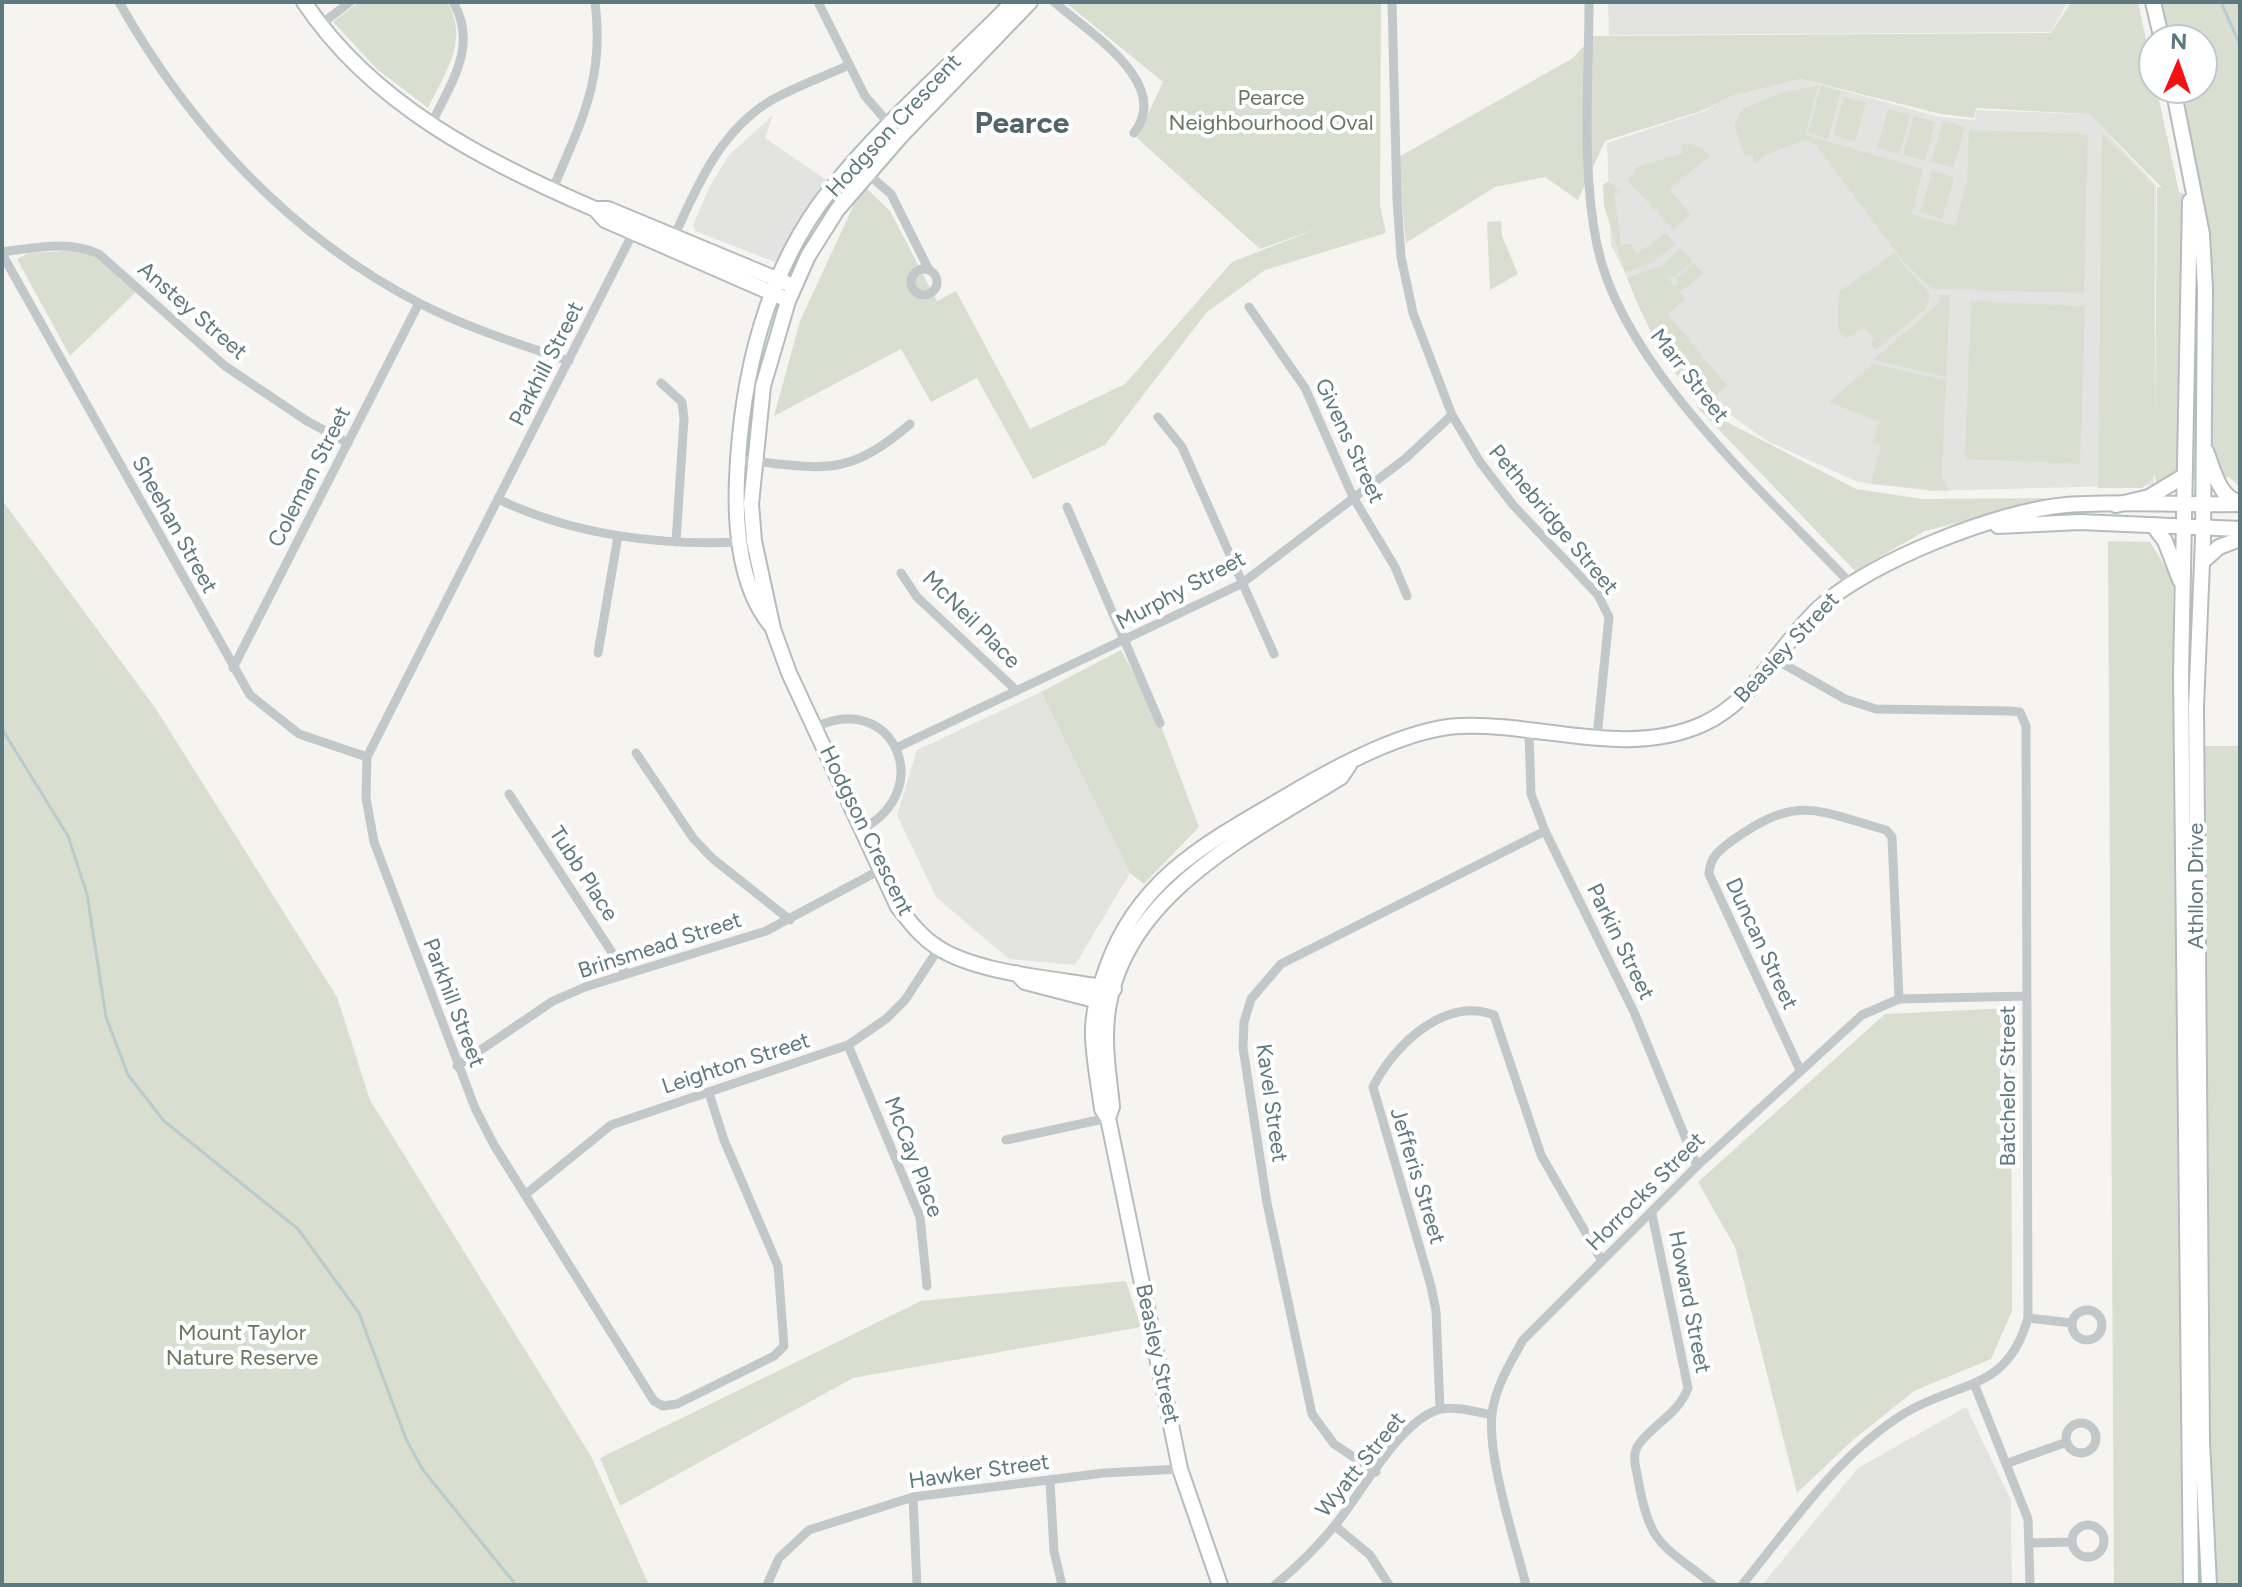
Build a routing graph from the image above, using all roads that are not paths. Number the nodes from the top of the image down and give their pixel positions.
1 (119, 2) edge
2 (304, 2) edge
3 (350, 2) edge
4 (453, 2) edge
5 (595, 2) edge
6 (818, 2) edge
7 (1013, 2) edge
8 (1030, 2) edge
9 (1054, 2) edge
10 (1392, 2) edge
11 (1589, 2) edge
12 (2153, 2) edge
13 (2158, 24) edge
14 (320, 25) junction
15 (849, 65) junction
16 (2176, 104) edge
17 (890, 124) junction
18 (431, 125) junction
19 (1134, 133) dead end
20 (900, 137) junction
21 (855, 163) junction
22 (868, 174) junction
23 (2191, 188) junction
24 (552, 191) junction
25 (636, 227) junction
26 (671, 242) junction
27 (2, 253) edge
28 (929, 270) dead end
29 (775, 287) junction
30 (791, 294) junction
31 (419, 303) junction
32 (1249, 307) dead end
33 (569, 361) junction
34 (661, 383) dead end
35 (1452, 415) junction
36 (1158, 417) dead end
37 (910, 424) dead end
38 (348, 443) junction
39 (2204, 447) junction
40 (745, 460) junction
41 (2184, 476) junction
42 (1353, 497) junction
43 (500, 500) junction
44 (2240, 503) edge
45 (2203, 504) junction
46 (2116, 505) junction
47 (2184, 505) junction
48 (1067, 507) dead end
49 (2153, 525) junction
50 (1986, 526) junction
51 (2184, 527) junction
52 (2202, 528) junction
53 (2240, 529) edge
54 (618, 536) junction
55 (2240, 539) edge
56 (754, 541) junction
57 (676, 542) junction
58 (738, 542) junction
59 (2202, 562) junction
60 (901, 573) dead end
61 (1850, 583) junction
62 (1241, 584) junction
63 (2183, 587) junction
64 (1407, 596) dead end
65 (773, 629) junction
66 (1124, 642) junction
67 (598, 653) dead end
68 (1274, 654) dead end
69 (1773, 658) junction
70 (233, 668) junction
71 (1017, 691) junction
72 (1160, 723) dead end
73 (816, 727) junction
74 (1529, 732) junction
75 (1597, 737) junction
76 (896, 748) junction
77 (636, 753) dead end
78 (367, 757) junction
79 (509, 794) dead end
80 (862, 829) junction
81 (1545, 831) junction
82 (880, 870) junction
83 (790, 920) junction
84 (939, 948) junction
85 (626, 974) junction
86 (1106, 995) junction
87 (2027, 996) junction
88 (1899, 999) junction
89 (848, 1045) junction
90 (457, 1066) junction
91 (1800, 1070) junction
92 (709, 1093) junction
93 (1108, 1118) junction
94 (1006, 1140) dead end
95 (1697, 1166) junction
96 (526, 1194) junction
97 (1652, 1214) junction
98 (1602, 1261) junction
99 (927, 1286) dead end
100 (2028, 1318) junction
101 (2072, 1323) dead end
102 (1975, 1386) junction
103 (1440, 1409) junction
104 (1492, 1415) junction
105 (2067, 1442) dead end
106 (2008, 1463) junction
107 (1180, 1469) junction
108 (1376, 1472) junction
109 (1050, 1481) junction
110 (913, 1497) junction
111 (1335, 1526) junction
112 (2072, 1542) dead end
113 (2029, 1543) junction
114 (767, 1585) edge
115 (917, 1585) edge
116 (1062, 1585) edge
117 (1220, 1585) edge
118 (1275, 1585) edge
119 (1389, 1585) edge
120 (1526, 1585) edge
121 (1713, 1585) edge
122 (1742, 1585) edge
123 (2030, 1585) edge
124 (2191, 1585) edge
125 (2209, 1585) edge

1 - 31 street
2 - 14 main road
3 - 14 street
4 - 18 street
5 - 24 street
6 - 15 street
7 - 17 main road, Hodgson Crescent
8 - 20 main road, Hodgson Crescent
9 - 19 street
10 - 35 street, Pethebridge Street
11 - 61 street, Marr Street
12 - 13 main road
14 - 18 main road
15 - 17 street
15 - 26 street
16 - 23 main road, Athllon Drive
17 - 20 street
17 - 21 main road, Hodgson Crescent
18 - 24 main road
20 - 22 main road, Hodgson Crescent
21 - 22 street
21 - 29 main road, Hodgson Crescent
22 - 28 street
22 - 30 main road, Hodgson Crescent
23 - 39 main road, Athllon Drive
23 - 41 main road, Athllon Drive
24 - 25 main road
25 - 26 main road
25 - 33 street, Parkhill Street
26 - 29 main road
27 - 38 street, Anstey Street
27 - 70 street, Sheehan Street
29 - 30 main road
29 - 40 main road, Hodgson Crescent
30 - 40 main road, Hodgson Crescent
31 - 33 street
31 - 38 street, Coleman Street
32 - 42 street, Givens Street
33 - 43 street, Parkhill Street
34 - 57 street
35 - 42 street, Murphy Street
35 - 75 street, Pethebridge Street
36 - 62 street
37 - 40 street
38 - 70 street, Coleman Street
39 - 44 main road
39 - 45 main road, Athllon Drive
40 - 56 main road, Hodgson Crescent
40 - 58 main road, Hodgson Crescent
41 - 46 main road
41 - 47 main road, Athllon Drive
42 - 62 street, Murphy Street
42 - 64 street, Givens Street
43 - 54 street
43 - 78 street, Parkhill Street
44 - 45 main road, Beasley Street
45 - 47 main road, Beasley Street
45 - 52 main road, Athllon Drive
46 - 47 main road, Beasley Street
46 - 50 main road, Beasley Street
47 - 51 main road, Athllon Drive
48 - 66 street
49 - 50 main road, Beasley Street
49 - 51 main road, Beasley Street
49 - 63 main road
50 - 61 main road, Beasley Street
51 - 52 main road, Beasley Street
51 - 63 main road, Athllon Drive
52 - 53 main road, Beasley Street
52 - 59 main road, Athllon Drive
54 - 57 street
54 - 67 street
55 - 59 main road
56 - 58 street
56 - 65 main road, Hodgson Crescent
57 - 58 street
58 - 65 main road, Hodgson Crescent
59 - 125 main road, Athllon Drive
60 - 71 street, McNeil Place
61 - 69 main road, Beasley Street
62 - 66 street, Murphy Street
62 - 68 street
63 - 124 main road, Athllon Drive
65 - 73 main road, Hodgson Crescent
66 - 71 street, Murphy Street
66 - 72 street
69 - 75 main road, Beasley Street
69 - 87 street, Batchelor Street
70 - 78 street, Sheehan Street
71 - 76 street, Murphy Street
73 - 76 street
73 - 80 main road, Hodgson Crescent
74 - 75 main road, Beasley Street
74 - 81 street, Parkin Street
74 - 86 main road, Beasley Street
76 - 80 street
77 - 83 street
78 - 90 street, Parkhill Street
79 - 85 street, Tubb Place
80 - 82 main road, Hodgson Crescent
81 - 95 street, Parkin Street
81 - 108 street, Kavel Street
82 - 83 street, Brinsmead Street
82 - 84 main road, Hodgson Crescent
83 - 85 street, Brinsmead Street
84 - 86 main road, Hodgson Crescent
84 - 89 street, Leighton Street
85 - 90 street, Brinsmead Street
86 - 93 main road, Beasley Street
87 - 88 street, Horrocks Street
87 - 100 street, Batchelor Street
88 - 91 street, Horrocks Street
88 - 91 street, Duncan Street
89 - 92 street, Leighton Street
89 - 99 street, McCay Place
90 - 96 street, Parkhill Street
91 - 95 street, Horrocks Street
92 - 96 street, Leighton Street
92 - 96 street, Parkhill Street
93 - 94 street
93 - 107 main road, Beasley Street
95 - 97 street, Horrocks Street
97 - 98 street, Horrocks Street
97 - 121 street, Howard Street
98 - 103 street, Jefferis Street
98 - 104 street, Horrocks Street
100 - 101 street
100 - 102 street, Batchelor Street
102 - 106 street
102 - 122 street, Batchelor Street
103 - 104 street, Wyatt Street
103 - 108 street, Wyatt Street
104 - 120 street, Horrocks Street
105 - 106 street
106 - 113 street
107 - 109 street, Hawker Street
107 - 117 main road, Beasley Street
108 - 111 street, Wyatt Street
109 - 110 street, Hawker Street
109 - 116 street
110 - 114 street, Hawker Street
110 - 115 street
111 - 118 street, Wyatt Street
111 - 119 street
112 - 113 street
113 - 123 street

